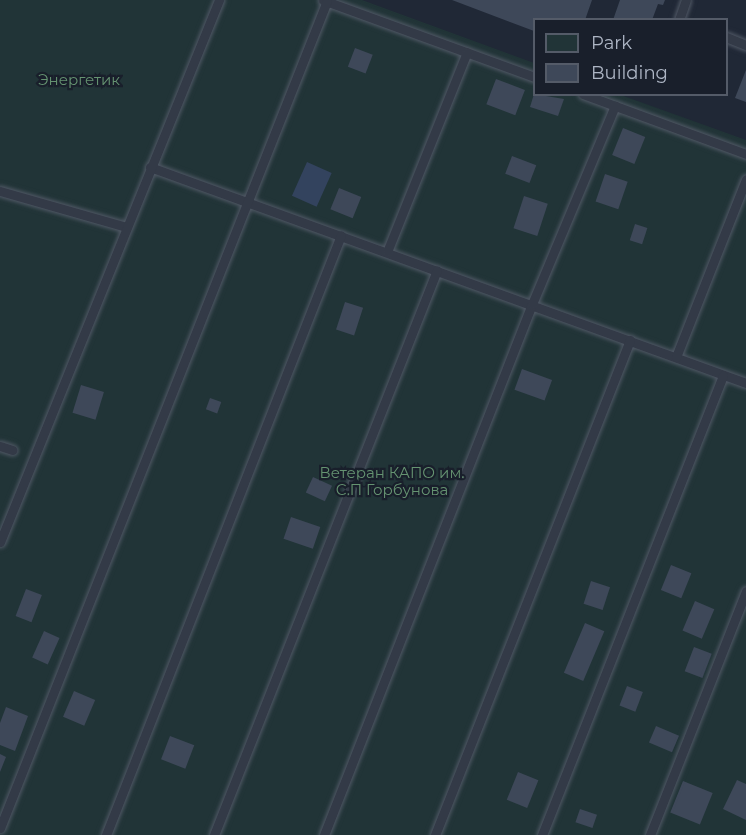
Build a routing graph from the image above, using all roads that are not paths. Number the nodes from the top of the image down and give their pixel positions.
1 (219, 0) edge
2 (686, 0) edge
3 (325, 1) edge
4 (680, 18) edge
5 (728, 38) edge
6 (746, 45) edge
7 (467, 52) junction
8 (533, 77) edge
9 (588, 96) edge
10 (615, 106) junction
11 (746, 154) edge
12 (150, 167) junction
13 (746, 179) edge
14 (0, 191) edge
15 (246, 201) junction
16 (126, 227) junction
17 (341, 235) junction
18 (387, 252) junction
19 (437, 270) junction
20 (532, 304) junction
21 (630, 340) junction
22 (676, 357) junction
23 (723, 375) junction
24 (746, 383) edge
25 (0, 446) edge
26 (12, 450) dead end
27 (0, 542) edge
28 (746, 591) edge
29 (0, 828) edge
30 (106, 835) edge
31 (214, 835) edge
32 (324, 835) edge
33 (435, 835) edge
34 (542, 835) edge
35 (650, 835) edge

1 - 12 lane
2 - 4 lane
3 - 7 lane
3 - 15 lane
5 - 6 lane
7 - 8 lane
7 - 18 lane
9 - 10 lane
10 - 11 lane
10 - 20 lane
12 - 15 lane
12 - 16 lane
13 - 22 lane
14 - 16 lane
15 - 17 lane
15 - 29 lane
16 - 27 lane
17 - 18 lane
17 - 30 lane
18 - 19 lane
19 - 20 lane
19 - 31 lane
20 - 21 lane
20 - 32 lane
21 - 22 lane
21 - 33 lane
22 - 23 lane
23 - 24 lane
23 - 34 lane
25 - 26 lane
28 - 35 lane

